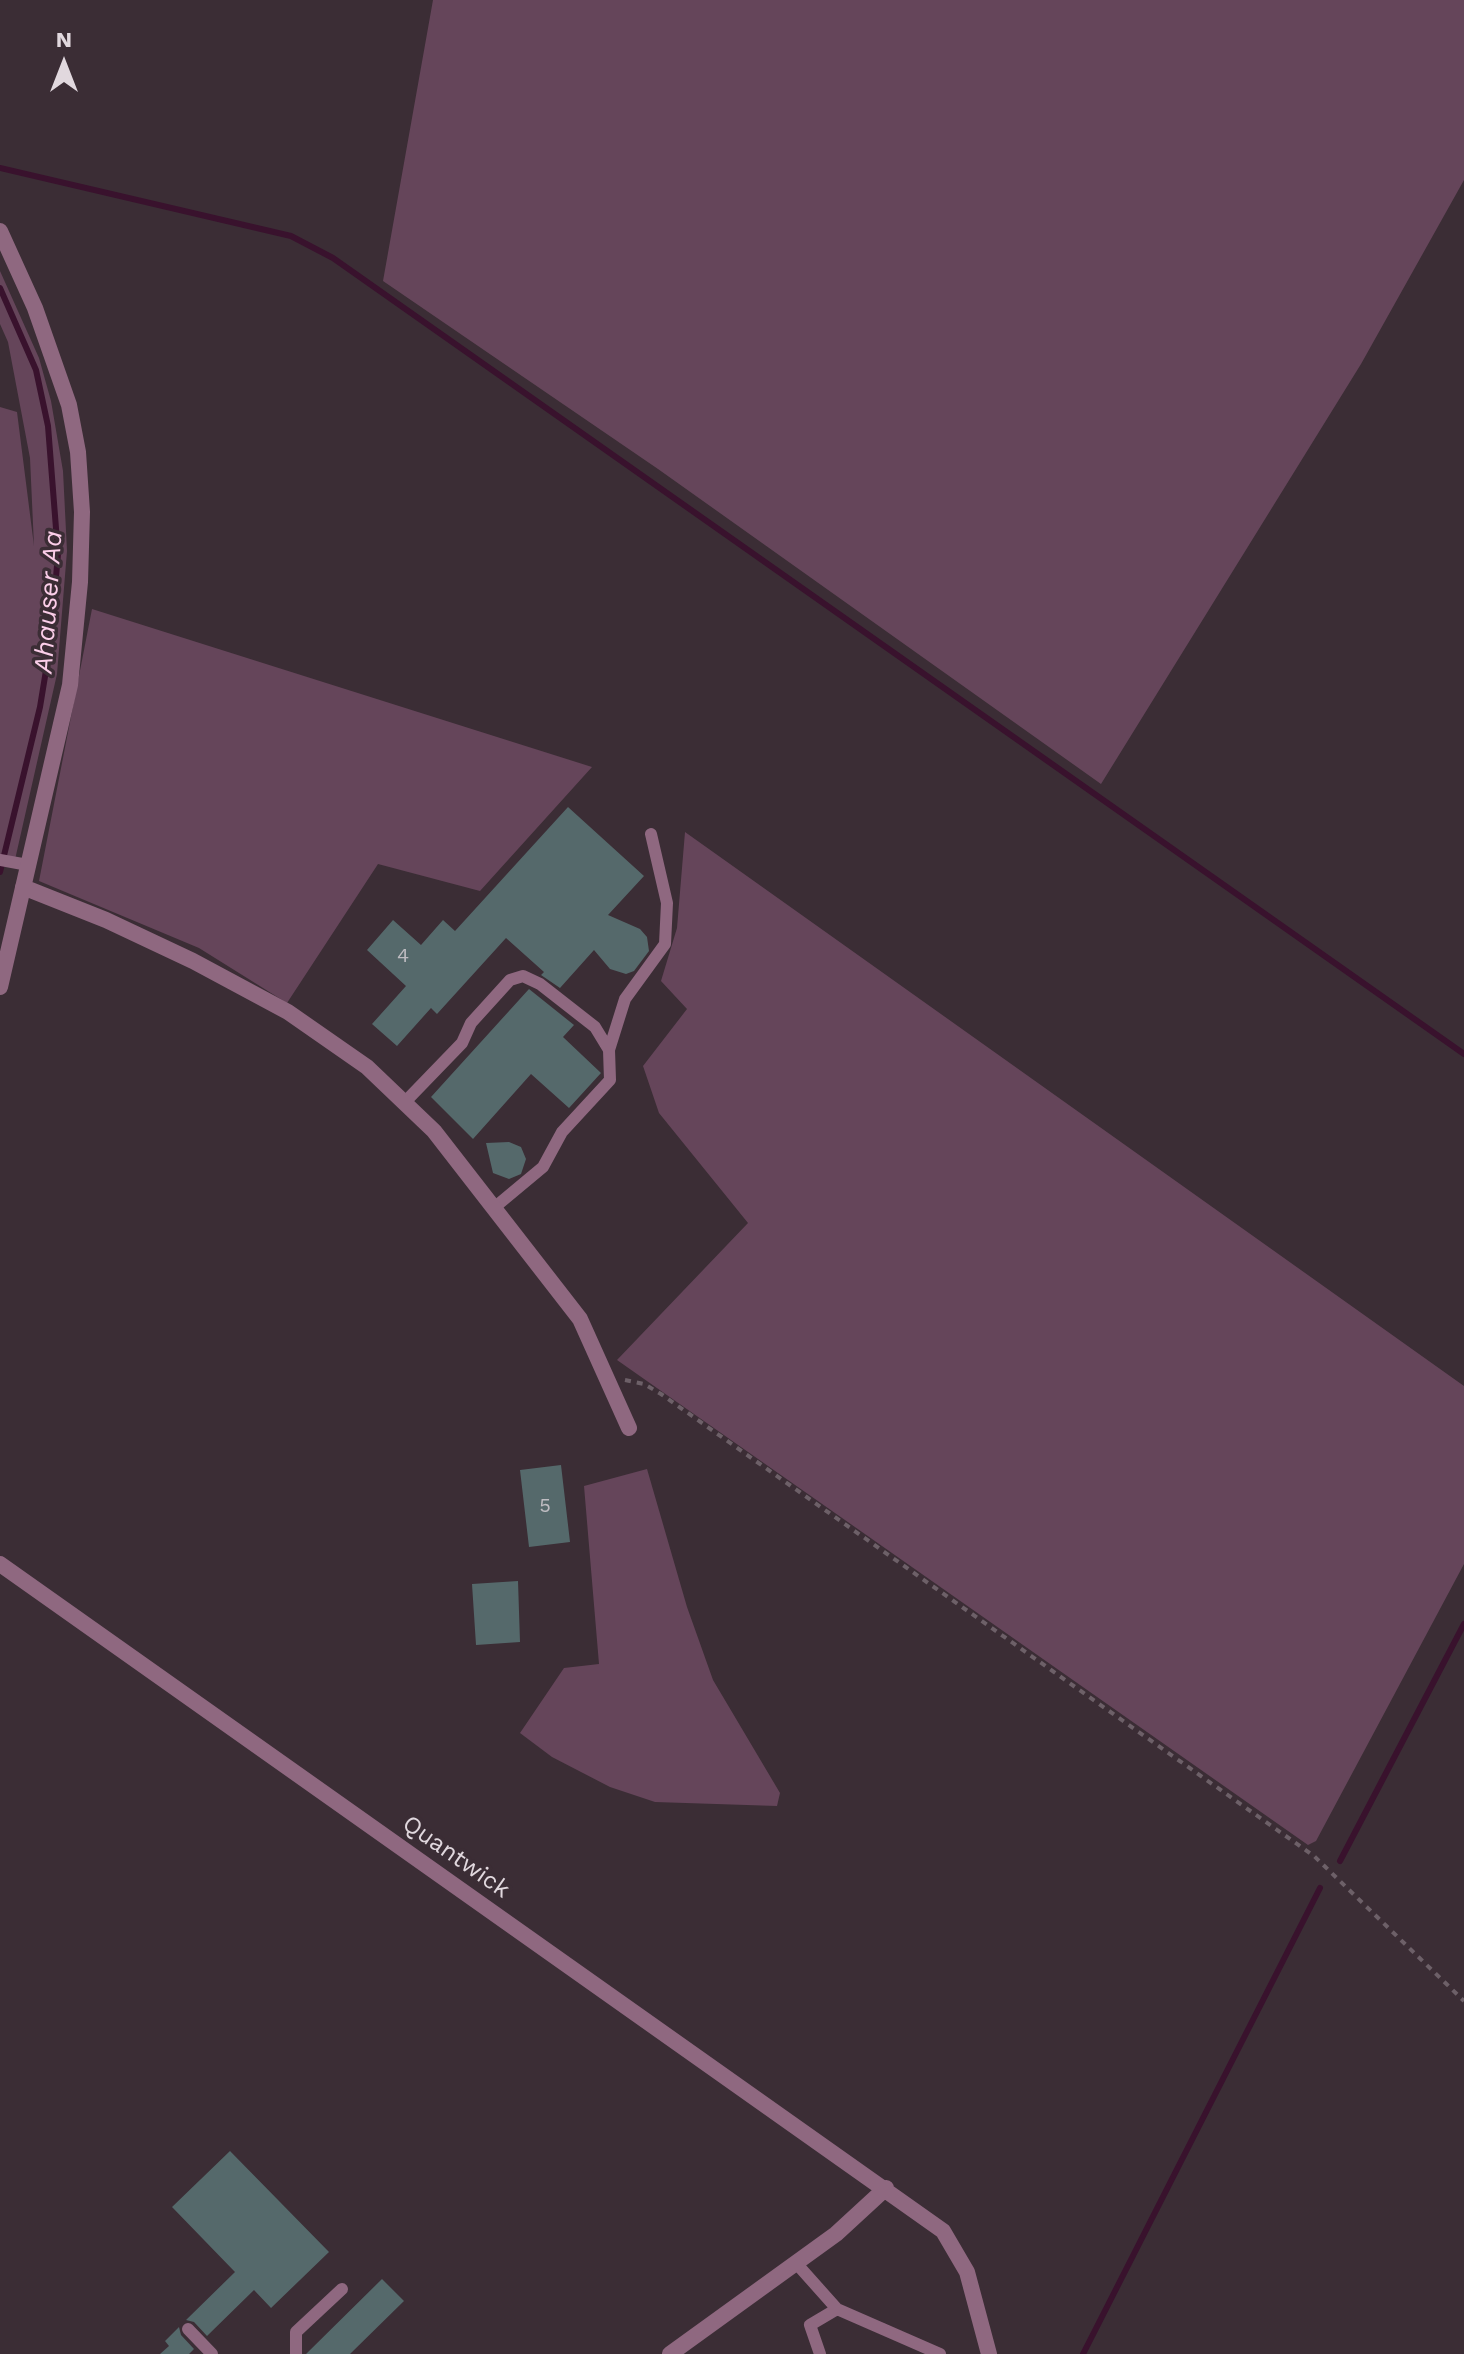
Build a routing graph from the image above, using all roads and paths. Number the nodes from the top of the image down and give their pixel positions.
1 (0, 231) edge
2 (651, 834) dead end
3 (0, 860) edge
4 (22, 864) junction
5 (23, 887) junction
6 (0, 987) edge
7 (609, 1050) junction
8 (405, 1102) junction
9 (495, 1207) junction
10 (612, 1385) junction
11 (629, 1428) dead end
12 (0, 1564) edge
13 (1464, 2001) edge
14 (886, 2188) junction
15 (796, 2263) junction
16 (342, 2289) dead end
17 (837, 2309) junction
18 (188, 2329) dead end
19 (212, 2354) edge
20 (296, 2354) edge
21 (670, 2354) edge
22 (820, 2354) edge
23 (940, 2354) edge
24 (989, 2354) edge

1 - 4 street
2 - 7 lane
3 - 4 lane
4 - 5 street
5 - 6 street
5 - 8 street
7 - 8 lane
7 - 9 lane
8 - 9 street
9 - 10 street
10 - 11 street
10 - 13 path
12 - 14 street, Quantwick
14 - 15 street
14 - 24 street, Quantwick
15 - 17 lane
15 - 21 street
16 - 20 lane
17 - 22 lane
17 - 23 lane
18 - 19 lane

